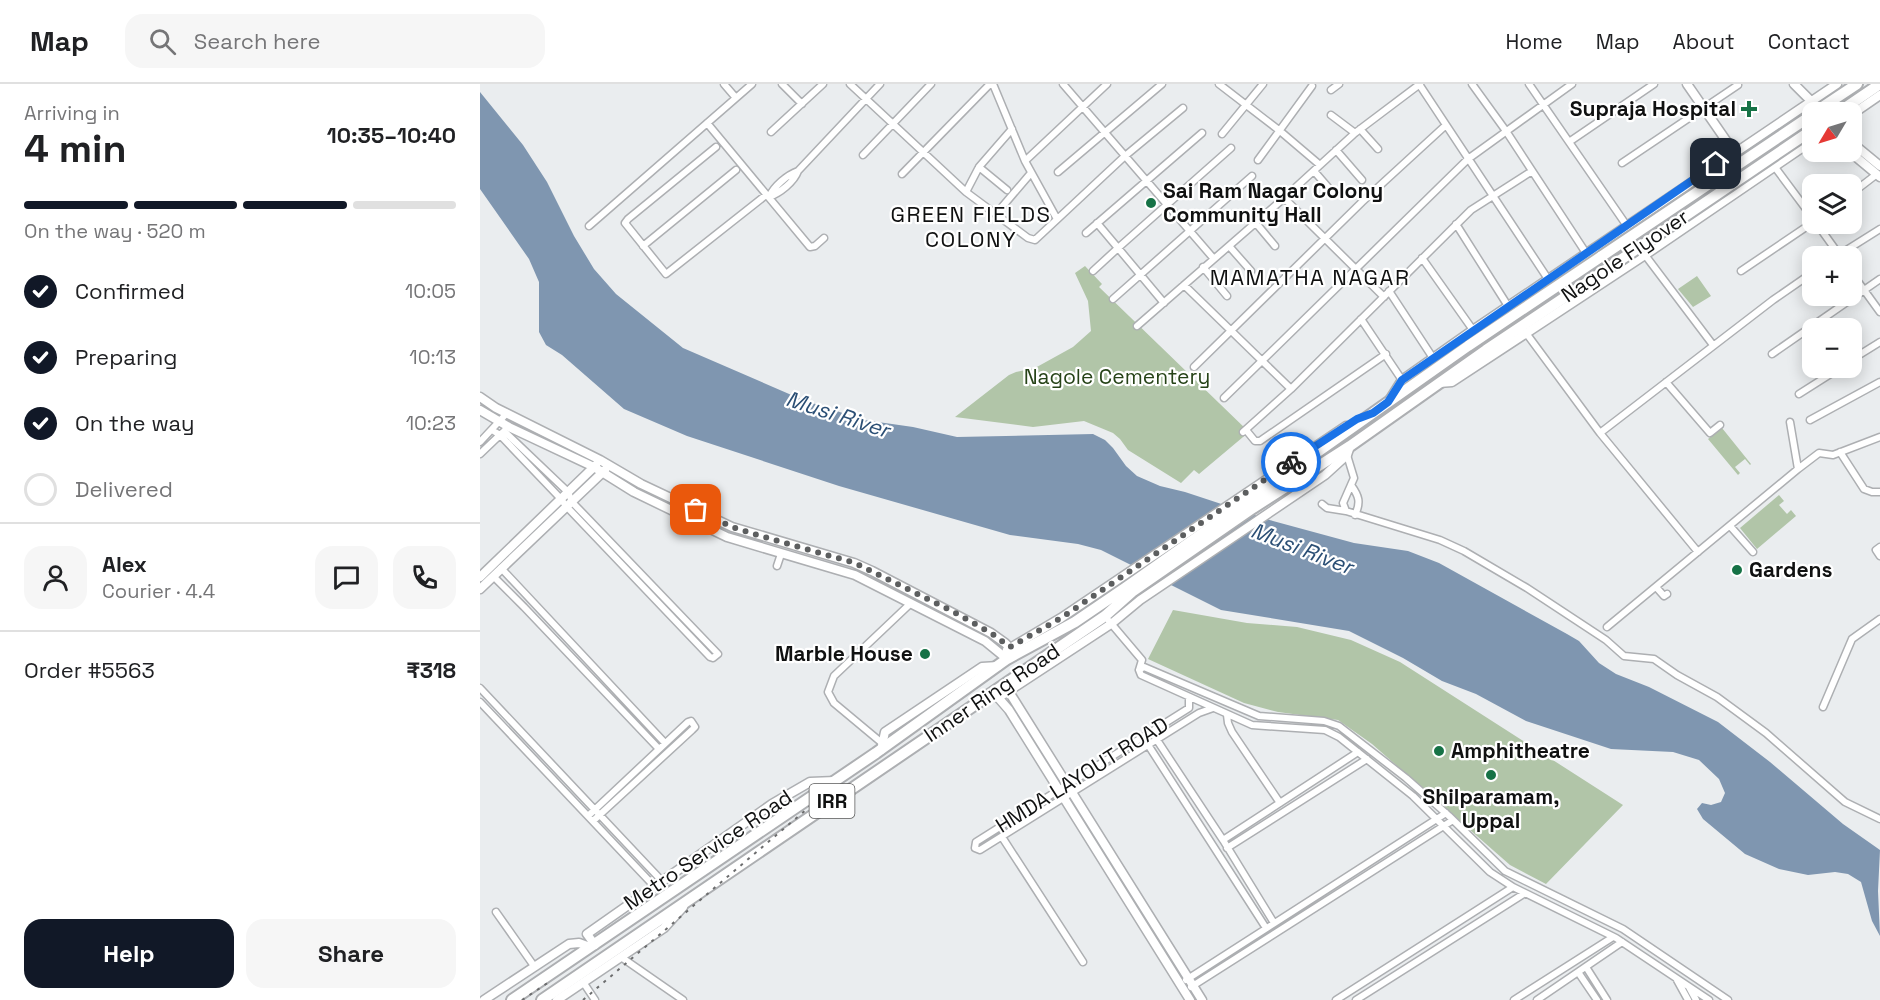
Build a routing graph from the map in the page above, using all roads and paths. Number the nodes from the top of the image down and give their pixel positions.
1 (724, 84) edge
2 (752, 84) edge
3 (782, 84) edge
4 (823, 84) edge
5 (850, 84) edge
6 (880, 84) edge
7 (931, 84) edge
8 (991, 84) edge
9 (1063, 84) edge
10 (1107, 84) edge
11 (1162, 84) edge
12 (1263, 84) edge
13 (1339, 84) edge
14 (1419, 84) edge
15 (1472, 84) edge
16 (1529, 84) edge
17 (1572, 84) edge
18 (1654, 84) edge
19 (1687, 84) edge
20 (1794, 84) edge
21 (1837, 84) edge
22 (1857, 84) edge
23 (1880, 84) edge
24 (1737, 85) edge
25 (1224, 86) edge
26 (1312, 86) dead end
27 (1331, 90) dead end
28 (1880, 95) edge
29 (736, 98) junction
30 (865, 98) junction
31 (1811, 101) junction
32 (1831, 102) edge
33 (1854, 102) edge
34 (802, 104) junction
35 (1543, 104) junction
36 (1246, 105) junction
37 (1083, 107) junction
38 (1862, 107) edge
39 (1183, 108) dead end
40 (1704, 108) junction
41 (1330, 115) dead end
42 (1802, 122) edge
43 (707, 123) junction
44 (893, 125) junction
45 (1446, 125) junction
46 (1012, 129) junction
47 (1280, 131) junction
48 (1357, 131) junction
49 (1506, 131) junction
50 (771, 132) dead end
51 (1104, 132) junction
52 (1202, 133) dead end
53 (1222, 134) dead end
54 (1802, 137) edge
55 (1569, 142) junction
56 (716, 147) dead end
57 (1231, 148) dead end
58 (1378, 148) dead end
59 (1802, 148) edge
60 (1336, 150) junction
61 (1734, 152) junction
62 (922, 153) junction
63 (1862, 154) edge
64 (863, 155) dead end
65 (1125, 156) junction
66 (1468, 159) junction
67 (1258, 160) dead end
68 (1862, 160) edge
69 (1025, 161) junction
70 (1622, 163) dead end
71 (1320, 165) junction
72 (1774, 166) junction
73 (978, 167) junction
74 (736, 170) dead end
75 (1314, 171) junction
76 (1532, 171) junction
77 (1058, 172) dead end
78 (1879, 172) edge
79 (1031, 173) junction
80 (902, 174) dead end
81 (1252, 176) dead end
82 (1362, 180) dead end
83 (1147, 181) junction
84 (1862, 185) edge
85 (1007, 190) dead end
86 (966, 192) junction
87 (1333, 193) dead end
88 (767, 196) junction
89 (1492, 196) junction
90 (1284, 198) junction
91 (1664, 201) junction
92 (1802, 204) edge
93 (1168, 205) junction
94 (996, 214) junction
95 (1057, 219) junction
96 (1255, 222) junction
97 (1096, 223) junction
98 (1456, 224) junction
99 (589, 226) dead end
100 (1627, 226) junction
101 (1684, 228) junction
102 (1880, 229) edge
103 (1802, 230) edge
104 (1190, 231) junction
105 (1086, 233) dead end
106 (824, 238) dead end
107 (1324, 239) junction
108 (643, 246) junction
109 (1229, 246) junction
110 (1275, 246) dead end
111 (1854, 246) edge
112 (1118, 248) junction
113 (1586, 253) junction
114 (1645, 255) junction
115 (1422, 258) junction
116 (1214, 259) junction
117 (1203, 267) junction
118 (1355, 269) junction
119 (1093, 271) dead end
120 (1251, 271) dead end
121 (1741, 271) dead end
122 (1140, 274) junction
123 (1548, 279) junction
124 (1880, 279) edge
125 (1802, 280) edge
126 (1184, 285) junction
127 (1862, 287) edge
128 (1864, 290) junction
129 (1387, 294) junction
130 (1227, 296) dead end
131 (1113, 299) dead end
132 (1164, 303) junction
133 (1508, 306) junction
134 (1880, 312) edge
135 (1361, 319) junction
136 (1137, 326) dead end
137 (1230, 330) junction
138 (1473, 330) junction
139 (1527, 333) junction
140 (1880, 342) edge
141 (1713, 345) junction
142 (1862, 353) edge
143 (1386, 354) junction
144 (1772, 354) dead end
145 (1433, 358) junction
146 (1262, 361) junction
147 (1194, 367) dead end
148 (1824, 378) edge
149 (1402, 380) junction
150 (1666, 382) junction
151 (1880, 382) edge
152 (1439, 383) junction
153 (1291, 389) junction
154 (1799, 393) dead end
155 (480, 397) edge
156 (1224, 398) dead end
157 (1388, 402) junction
158 (480, 410) edge
159 (507, 413) junction
160 (1373, 413) junction
161 (1810, 420) dead end
162 (499, 422) junction
163 (1790, 422) dead end
164 (1720, 425) dead end
165 (492, 430) junction
166 (504, 431) junction
167 (1600, 433) junction
168 (487, 436) junction
169 (1880, 437) edge
170 (480, 442) edge
171 (1349, 451) junction
172 (482, 452) edge
173 (1840, 452) junction
174 (597, 464) junction
175 (609, 466) junction
176 (1798, 469) junction
177 (602, 472) junction
178 (1352, 485) junction
179 (1880, 492) edge
180 (567, 500) junction
181 (1322, 504) dead end
182 (1249, 505) junction
183 (1346, 511) junction
184 (1355, 515) junction
185 (1730, 526) junction
186 (1880, 548) edge
187 (1698, 552) junction
188 (1753, 552) dead end
189 (781, 554) junction
190 (1880, 556) edge
191 (777, 566) dead end
192 (501, 568) junction
193 (493, 576) junction
194 (480, 577) edge
195 (1656, 587) junction
196 (480, 589) edge
197 (1667, 594) dead end
198 (911, 603) junction
199 (1880, 619) edge
200 (1108, 620) junction
201 (1607, 627) dead end
202 (1007, 656) junction
203 (1139, 670) junction
204 (480, 688) edge
205 (1006, 688) junction
206 (995, 695) junction
207 (1189, 697) junction
208 (480, 702) edge
209 (1823, 707) dead end
210 (1213, 708) junction
211 (1227, 715) junction
212 (1259, 716) junction
213 (1265, 727) junction
214 (1151, 732) junction
215 (1143, 737) junction
216 (1156, 740) junction
217 (666, 743) junction
218 (1148, 745) junction
219 (882, 746) junction
220 (659, 749) junction
221 (1358, 752) junction
222 (1366, 759) junction
223 (1336, 766) junction
224 (1340, 776) junction
225 (835, 781) junction
226 (1070, 789) junction
227 (1061, 794) junction
228 (1280, 803) junction
229 (597, 812) junction
230 (1446, 813) junction
231 (591, 819) junction
232 (1880, 819) edge
233 (1437, 820) junction
234 (1453, 820) junction
235 (1444, 826) junction
236 (996, 829) junction
237 (1218, 834) junction
238 (1002, 837) junction
239 (1210, 840) junction
240 (1222, 840) junction
241 (1227, 848) junction
242 (717, 861) junction
243 (703, 871) junction
244 (726, 874) junction
245 (658, 883) junction
246 (712, 884) junction
247 (1513, 887) junction
248 (1525, 893) junction
249 (691, 898) junction
250 (496, 912) dead end
251 (1274, 923) junction
252 (1266, 928) junction
253 (1613, 937) junction
254 (1622, 942) junction
255 (592, 946) junction
256 (621, 957) junction
257 (1083, 962) dead end
258 (1568, 965) junction
259 (534, 966) junction
260 (1583, 969) junction
261 (1559, 971) junction
262 (1676, 978) junction
263 (1545, 980) junction
264 (583, 982) junction
265 (1191, 982) junction
266 (1688, 985) junction
267 (1182, 988) junction
268 (1555, 988) junction
269 (1539, 999) edge
270 (484, 1000) edge
271 (512, 1000) edge
272 (542, 1000) edge
273 (557, 1000) edge
274 (595, 1000) edge
275 (682, 1000) edge
276 (1190, 1000) edge
277 (1202, 1000) edge
278 (1336, 1000) edge
279 (1356, 1000) edge
280 (1514, 1000) edge
281 (1597, 1000) edge
282 (1607, 1000) edge
283 (1688, 1000) edge
284 (1696, 1000) edge
285 (1709, 1000) edge
286 (1728, 1000) edge

1 - 29 street
2 - 29 street
3 - 34 street
4 - 34 street
5 - 30 street
6 - 30 street
7 - 44 street
8 - 46 street
8 - 62 street
9 - 37 street
10 - 37 street
11 - 51 street
12 - 36 street
13 - 27 street
14 - 45 street
14 - 48 street
15 - 49 street
16 - 35 street
17 - 35 street
18 - 55 street
19 - 40 street
20 - 31 street
21 - 31 street
22 - 32 highway, Nagole Flyover / IRR
23 - 33 highway
24 - 40 street
25 - 36 street
26 - 47 street
28 - 38 street
29 - 43 street
30 - 44 street
30 - 88 street
31 - 61 street
34 - 50 street
35 - 49 street
35 - 55 street
36 - 47 street
36 - 53 street
37 - 51 street
37 - 69 street
39 - 65 street
40 - 61 street
40 - 70 street
41 - 48 street
42 - 157 highway, Nagole Flyover / IRR, bridge
43 - 88 street
43 - 99 street
44 - 62 street
44 - 64 street
45 - 66 street
45 - 107 street
46 - 69 street
46 - 73 street
47 - 67 street
47 - 71 street
48 - 58 street
48 - 60 street
49 - 66 street
49 - 76 street
51 - 65 street
51 - 77 street
52 - 83 street
54 - 152 highway, Nagole Flyover / IRR, bridge
55 - 100 street
56 - 108 street
57 - 93 street
59 - 72 street
60 - 71 street
60 - 82 street
61 - 91 street
62 - 80 street
62 - 86 street
63 - 78 street
65 - 83 street
65 - 95 street
66 - 89 street
66 - 118 street
68 - 78 street
69 - 79 street
71 - 75 street
72 - 92 street
72 - 101 street
73 - 85 street
73 - 86 street
74 - 108 street
75 - 87 street
75 - 90 street
76 - 89 street
76 - 113 street
78 - 84 street
79 - 94 street
79 - 95 street
81 - 104 street
83 - 93 street
83 - 97 street
86 - 94 street
88 - 106 street
88 - 108 street
89 - 98 street
89 - 123 street
90 - 96 street
90 - 107 street
91 - 100 street
91 - 101 street
93 - 104 street
93 - 112 street
94 - 95 street
96 - 109 street
96 - 110 street
97 - 105 street
97 - 112 street
98 - 115 street
98 - 133 street
100 - 113 street
101 - 114 street
102 - 111 street
103 - 121 street
104 - 116 street
104 - 122 street
107 - 118 street
107 - 137 street
109 - 116 street
109 - 120 street
112 - 119 street
112 - 122 street
113 - 123 street
114 - 139 street
114 - 141 street
115 - 129 street
115 - 138 street
116 - 117 street
117 - 126 street
117 - 130 street
118 - 129 street
118 - 146 street
122 - 131 street
122 - 132 street
123 - 133 street
124 - 128 street
125 - 141 street
126 - 132 street
126 - 137 street
127 - 128 street
128 - 134 street
128 - 144 street
129 - 135 street
129 - 145 street
132 - 136 street
133 - 138 street
135 - 143 street
135 - 153 street
137 - 146 street
137 - 147 street
138 - 145 street
139 - 152 street
139 - 167 street
140 - 142 street
141 - 150 street
143 - 149 street
143 - 153 street
145 - 149 street
146 - 153 street
146 - 156 street
148 - 154 street
149 - 157 street
150 - 164 street
150 - 167 street
151 - 161 street
152 - 171 highway, Inner Ring Road / IRR
155 - 159 street
157 - 160 highway, Inner Ring Road / IRR
158 - 162 street
159 - 162 street
159 - 174 street
160 - 182 highway, Inner Ring Road / IRR
160 - 202 street
162 - 165 street
162 - 166 street
163 - 176 street
165 - 166 street
165 - 168 street
166 - 172 street
166 - 174 street
166 - 180 street
167 - 187 street
168 - 170 street
168 - 172 street
169 - 173 street
171 - 178 street
171 - 182 highway, Inner Ring Road / IRR
171 - 200 street
173 - 176 street
173 - 179 street
174 - 175 street
174 - 177 street
174 - 180 street
175 - 177 street
175 - 202 street
176 - 185 street
177 - 180 street
177 - 189 street
178 - 183 street
178 - 184 street
180 - 180 street
180 - 192 street
180 - 194 street
181 - 183 street
182 - 200 highway, Inner Ring Road / IRR
182 - 202 highway, Inner Ring Road / IRR
183 - 184 street
184 - 232 street
185 - 187 street
185 - 188 street
186 - 190 street
187 - 195 street
189 - 191 street
189 - 198 street
192 - 193 street
192 - 217 street
193 - 196 street
193 - 220 street
195 - 197 street
195 - 201 street
198 - 202 street
198 - 219 street
199 - 209 street
200 - 203 street
200 - 205 highway, Inner Ring Road / IRR
202 - 219 highway, Inner Ring Road / IRR
203 - 207 street
203 - 212 street
204 - 229 street
205 - 206 highway, Inner Ring Road / IRR
205 - 226 street
206 - 227 street
206 - 244 highway, Inner Ring Road / IRR
207 - 210 street
207 - 214 street, HMDA LAYOUT ROAD
208 - 231 street
210 - 211 street
210 - 216 street
211 - 213 street
211 - 228 street
212 - 213 street
212 - 230 street
213 - 221 street
214 - 215 street, HMDA LAYOUT ROAD
214 - 216 street
215 - 218 street
215 - 226 street, HMDA LAYOUT ROAD
216 - 218 street
216 - 237 street
217 - 220 street
217 - 229 street
218 - 226 street
218 - 239 street
219 - 225 highway, Inner Ring Road / IRR
220 - 229 street
221 - 222 street
221 - 223 street
222 - 224 street
222 - 233 street
223 - 224 street
223 - 228 street
224 - 241 street
225 - 242 highway, Inner Ring Road / IRR
225 - 245 street, Metro Service Road
226 - 227 street
226 - 265 street
227 - 236 street, HMDA LAYOUT ROAD
227 - 238 street
227 - 267 street
228 - 240 street
229 - 231 street
229 - 245 street
230 - 233 street
230 - 234 street
231 - 245 street
233 - 235 street
233 - 251 street
234 - 235 street
234 - 286 street
235 - 247 street
235 - 265 street
236 - 238 street
236 - 238 street, HMDA LAYOUT ROAD
237 - 239 street
237 - 240 street
238 - 257 street
239 - 252 street
240 - 241 street
241 - 251 street
242 - 243 highway, Inner Ring Road / IRR
242 - 244 highway
243 - 246 highway
243 - 255 highway, Inner Ring Road / IRR
244 - 246 highway, Inner Ring Road / IRR
245 - 255 street, Metro Service Road
246 - 249 highway, Inner Ring Road / IRR
247 - 248 street
247 - 278 street
248 - 253 street
248 - 279 street
249 - 256 street
249 - 272 highway, Inner Ring Road / IRR
250 - 259 street
251 - 252 street
252 - 265 street
253 - 254 street
253 - 258 street
254 - 260 street
254 - 262 street
255 - 259 street
255 - 271 highway, Inner Ring Road / IRR
256 - 264 street
256 - 275 street
258 - 260 street
258 - 261 street
259 - 270 street
260 - 268 street
260 - 281 street
260 - 282 street
261 - 263 street
261 - 268 street
262 - 266 street
262 - 283 street
263 - 269 street
263 - 280 street
264 - 273 street
264 - 274 street
265 - 267 street
265 - 277 street
266 - 284 street
266 - 285 street
267 - 276 street
268 - 269 street

